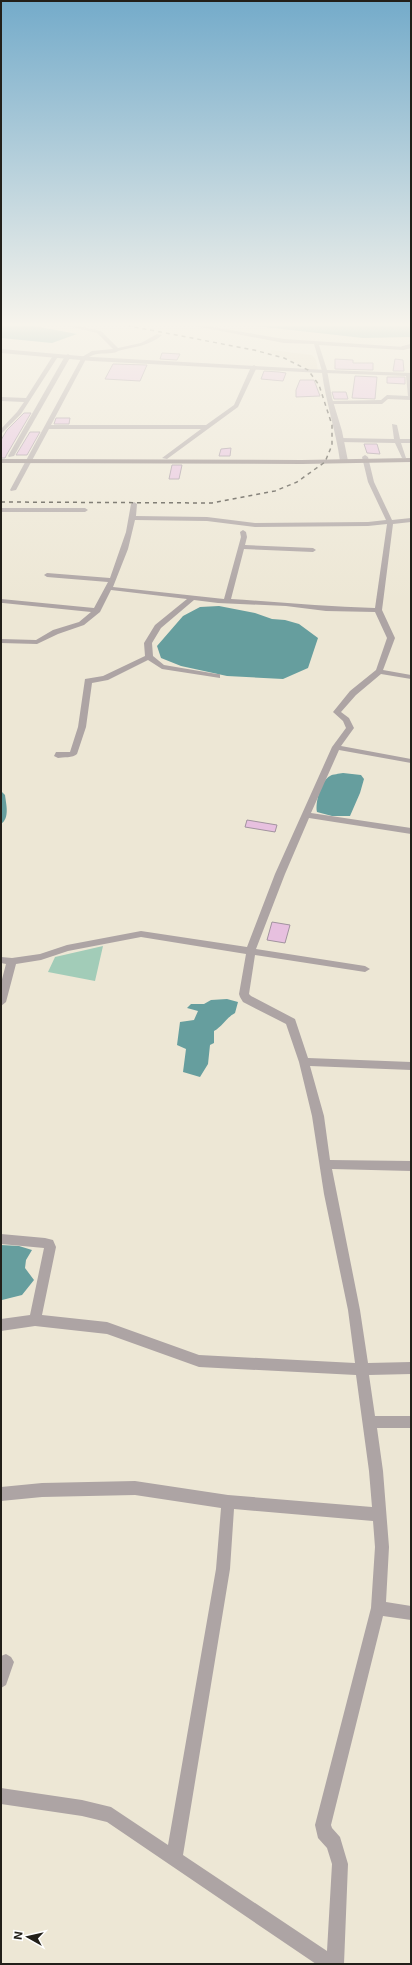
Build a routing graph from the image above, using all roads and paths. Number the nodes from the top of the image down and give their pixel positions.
1 (15, 418) edge
2 (33, 418) edge
3 (52, 418) edge
4 (220, 418) edge
5 (334, 418) edge
6 (3, 425) edge
7 (394, 425) dead end
8 (47, 427) junction
9 (208, 427) junction
10 (1, 432) edge
11 (340, 440) junction
12 (399, 441) junction
13 (411, 441) edge
14 (1, 456) edge
15 (11, 456) junction
16 (407, 457) edge
17 (165, 458) junction
18 (29, 459) junction
19 (366, 459) junction
20 (343, 460) junction
21 (411, 460) edge
22 (1, 461) edge
23 (13, 490) dead end
24 (134, 504) dead end
25 (1, 510) edge
26 (85, 510) dead end
27 (134, 518) junction
28 (411, 520) edge
29 (390, 523) junction
30 (243, 532) dead end
31 (241, 547) junction
32 (313, 550) dead end
33 (47, 575) dead end
34 (112, 580) junction
35 (108, 588) junction
36 (193, 598) junction
37 (2, 601) dead end
38 (227, 601) junction
39 (97, 610) junction
40 (378, 610) junction
41 (1, 641) edge
42 (149, 657) junction
43 (379, 671) junction
44 (217, 676) dead end
45 (411, 677) edge
46 (336, 747) junction
47 (58, 756) dead end
48 (411, 761) edge
49 (306, 815) junction
50 (411, 831) edge
51 (251, 950) junction
52 (1, 960) edge
53 (12, 961) junction
54 (365, 969) dead end
55 (1, 1002) edge
56 (304, 1062) junction
57 (411, 1066) edge
58 (326, 1164) junction
59 (411, 1166) edge
60 (1, 1239) edge
61 (35, 1320) junction
62 (1, 1325) edge
63 (411, 1368) edge
64 (361, 1369) junction
65 (369, 1422) junction
66 (411, 1422) edge
67 (1, 1494) edge
68 (228, 1502) junction
69 (379, 1515) junction
70 (378, 1608) junction
71 (411, 1613) edge
72 (6, 1662) dead end
73 (1, 1680) edge
74 (1, 1796) edge
75 (174, 1860) junction
76 (331, 1964) edge
77 (335, 1964) edge

1 - 6 street
2 - 15 street
3 - 8 street
4 - 9 street
5 - 11 street
6 - 10 street
7 - 12 street
8 - 9 street
8 - 18 street
9 - 17 street
11 - 12 street
11 - 20 street
12 - 13 street
12 - 16 street
14 - 15 main road
15 - 18 main road
16 - 19 main road
17 - 18 main road
17 - 20 main road
18 - 20 main road
18 - 22 main road
18 - 23 street
19 - 20 main road
19 - 21 main road
19 - 29 street
24 - 27 street
25 - 26 street
27 - 29 street
27 - 34 street
28 - 29 street
29 - 40 street
30 - 31 street
31 - 32 street
31 - 38 street
33 - 34 street
34 - 35 street
35 - 36 street
35 - 39 street
36 - 38 street
36 - 42 street
37 - 39 street
38 - 40 street
39 - 41 street
40 - 43 street
42 - 44 street
42 - 47 street
43 - 45 street
43 - 46 street
46 - 48 street
46 - 49 street
49 - 50 street
49 - 51 street
51 - 53 street
51 - 54 street
51 - 56 street
52 - 53 street
53 - 55 street
56 - 57 street
56 - 58 street
58 - 59 street
58 - 64 street
60 - 61 street
61 - 62 street
61 - 64 street
63 - 64 street
64 - 65 street
65 - 66 street
65 - 69 street
67 - 68 street
68 - 69 street
68 - 75 street
69 - 70 street
70 - 71 street
70 - 77 street
72 - 73 street
74 - 75 street
75 - 76 street

